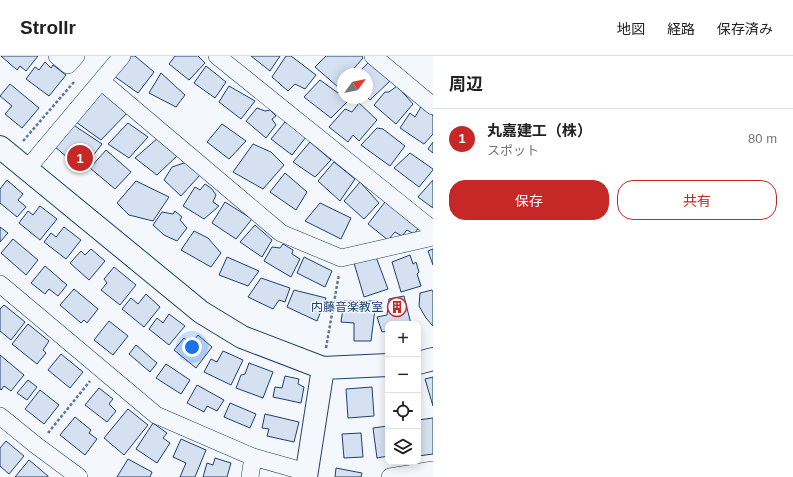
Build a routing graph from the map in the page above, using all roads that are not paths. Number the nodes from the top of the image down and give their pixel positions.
1 (57, 56) edge
2 (76, 56) edge
3 (122, 56) edge
4 (217, 56) edge
5 (373, 56) edge
6 (101, 81) junction
7 (433, 106) edge
8 (10, 145) edge
9 (27, 169) junction
10 (433, 230) edge
11 (433, 237) edge
12 (0, 284) edge
13 (324, 358) junction
14 (433, 359) edge
15 (421, 362) edge
16 (385, 366) edge
17 (0, 416) edge
18 (253, 456) junction
19 (433, 470) edge
20 (306, 474) edge
21 (79, 477) edge
22 (250, 477) edge
23 (390, 477) edge

1 - 2 street
3 - 6 street
4 - 10 street
5 - 7 street
6 - 9 street
6 - 11 street
8 - 9 street
9 - 13 street
12 - 18 street
13 - 16 street
13 - 20 street
14 - 15 street
17 - 21 street
18 - 20 street
18 - 22 street
19 - 23 street

